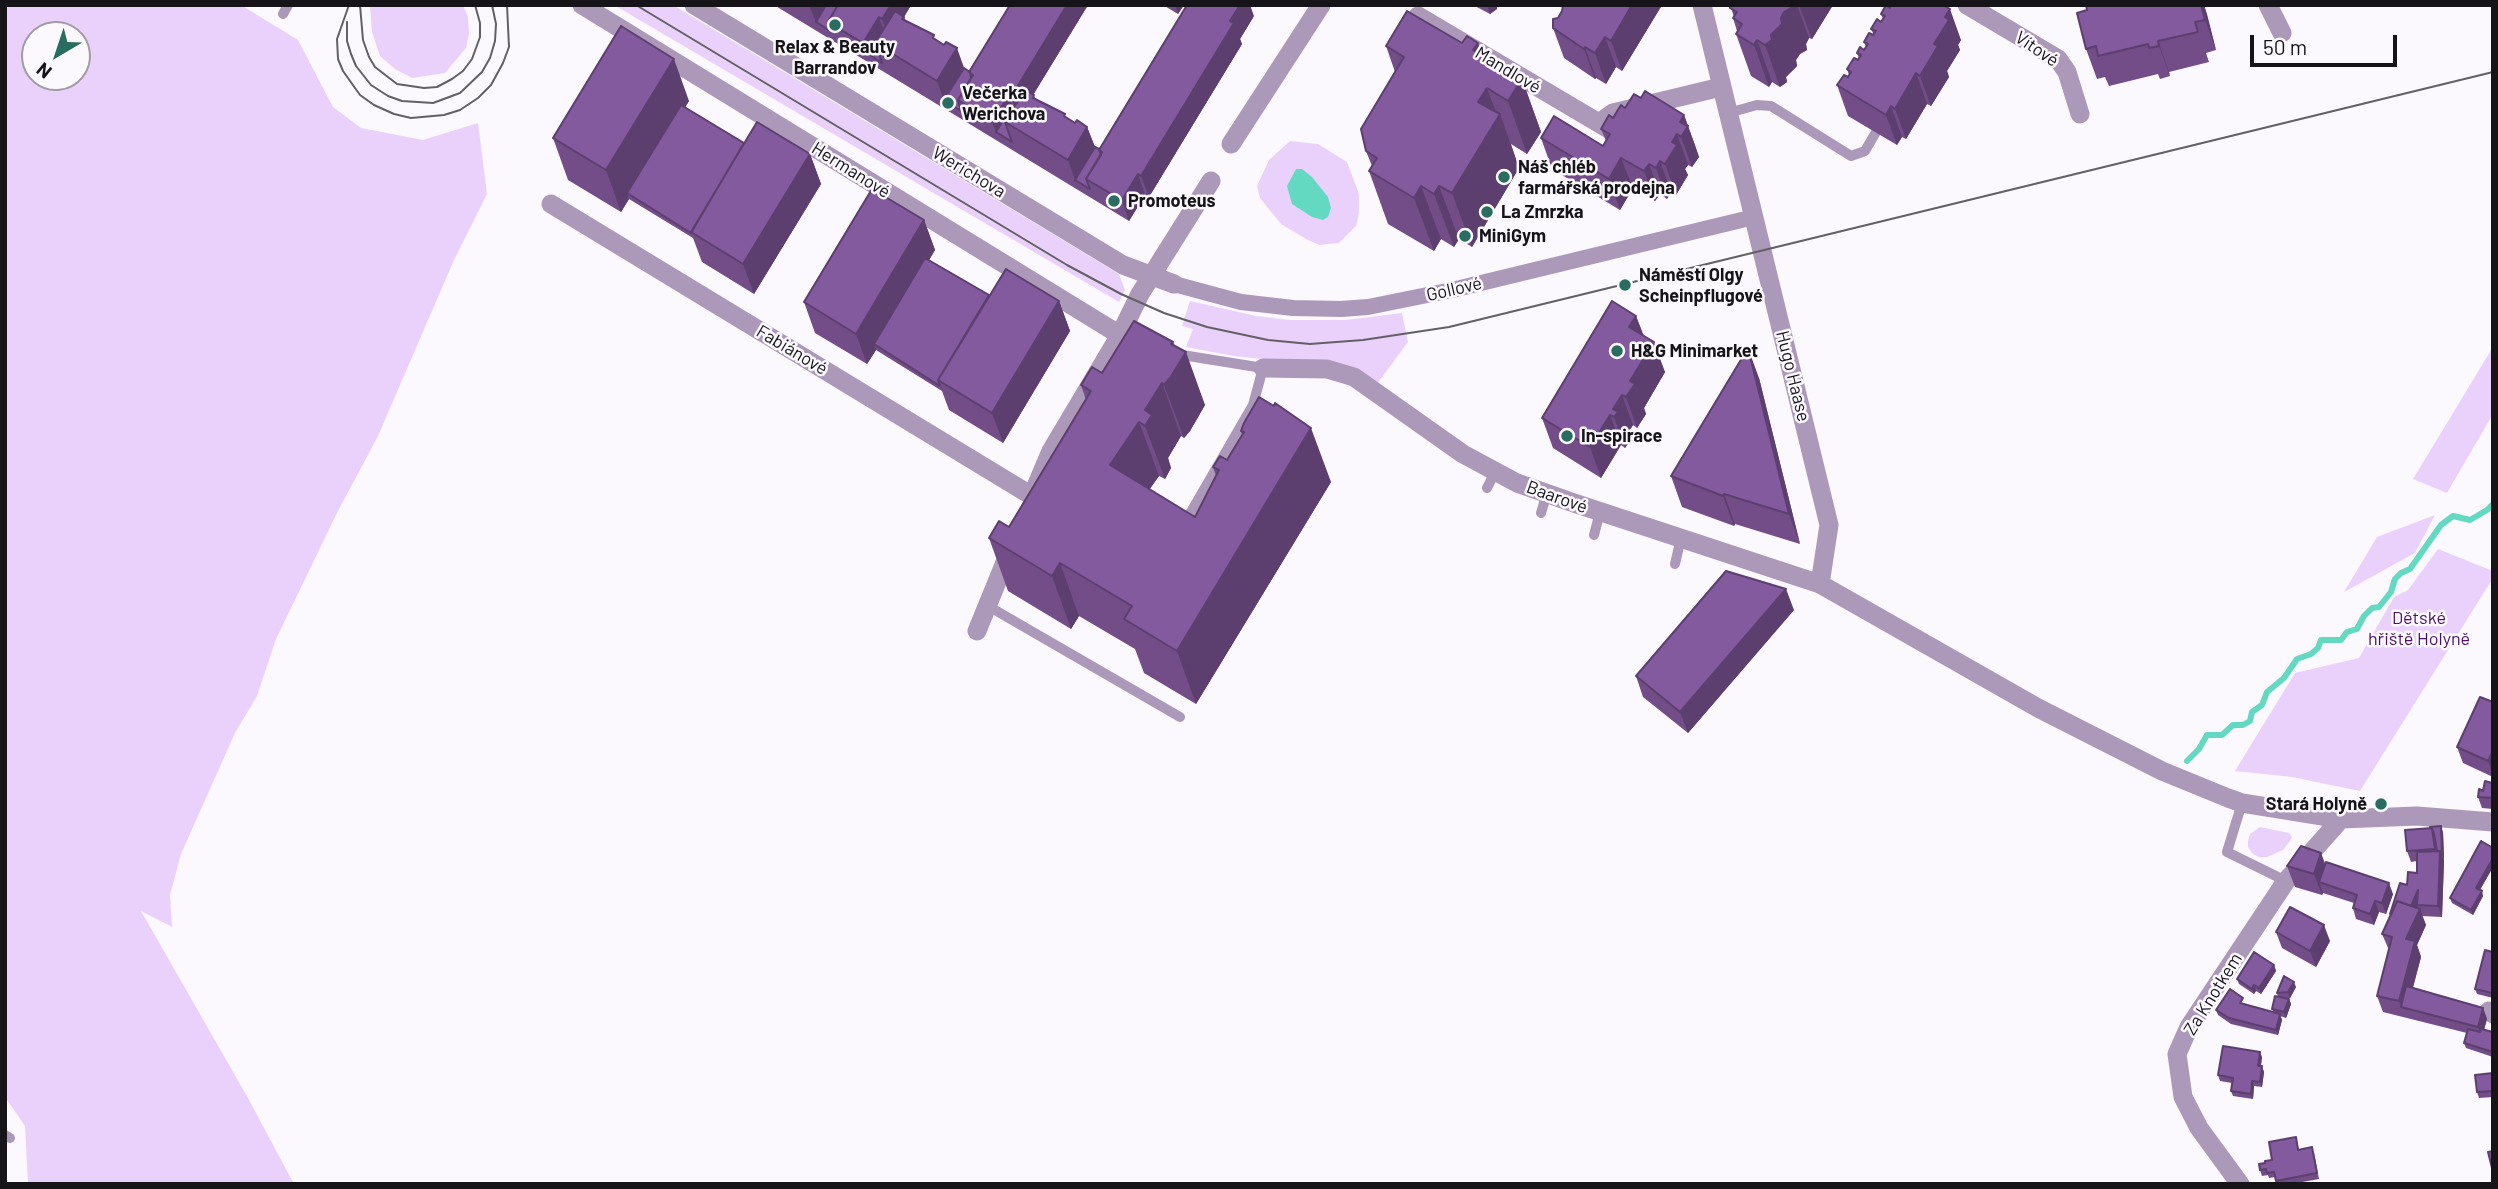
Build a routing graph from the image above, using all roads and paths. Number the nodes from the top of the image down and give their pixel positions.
1 (582, 5) edge
2 (694, 5) edge
3 (1321, 5) edge
4 (1702, 5) edge
5 (1967, 5) edge
6 (2268, 5) edge
7 (1418, 16) edge
8 (2282, 33) dead end
9 (1721, 87) junction
10 (1728, 113) junction
11 (2080, 114) dead end
12 (1599, 123) junction
13 (1876, 132) edge
14 (1619, 135) edge
15 (1231, 144) dead end
16 (1211, 181) dead end
17 (551, 204) dead end
18 (1754, 217) junction
19 (1152, 276) junction
20 (1174, 284) joint
21 (1125, 337) junction
22 (1166, 352) edge
23 (1263, 368) junction
24 (1547, 493) junction
25 (1600, 512) junction
26 (1541, 513) dead end
27 (1179, 532) edge
28 (1017, 533) edge
29 (1594, 535) dead end
30 (1681, 538) junction
31 (1675, 564) dead end
32 (1820, 584) junction
33 (988, 606) junction
34 (977, 631) dead end
35 (1180, 717) dead end
36 (2242, 803) junction
37 (2341, 819) junction
38 (2493, 822) edge
39 (2286, 881) junction
40 (2240, 1184) edge

1 - 21 street, Hermanové
2 - 19 street, Werichova
3 - 15 street
4 - 9 street, Hugo Haase
5 - 11 street, Vítové
6 - 8 street
7 - 12 street, Mandlové
9 - 10 street, Hugo Haase
9 - 12 street
10 - 13 lane
10 - 18 street, Hugo Haase
12 - 14 street, Mandlové
16 - 19 street
17 - 21 street, Fabiánové
18 - 20 street, Gollové
18 - 32 street, Hugo Haase
19 - 20 street, Gollové
19 - 21 street
22 - 23 lane
23 - 24 street, Baarové
23 - 27 lane
24 - 25 street, Baarové
24 - 26 lane
25 - 29 lane
25 - 30 street, Baarové
28 - 33 street
30 - 31 lane
30 - 32 street, Baarové
32 - 36 street, Baarové
33 - 34 street
33 - 35 lane
36 - 37 street, Baarové
36 - 39 lane
37 - 38 street, Baarové
37 - 39 street, Za Knotkem
39 - 40 street, Za Knotkem

